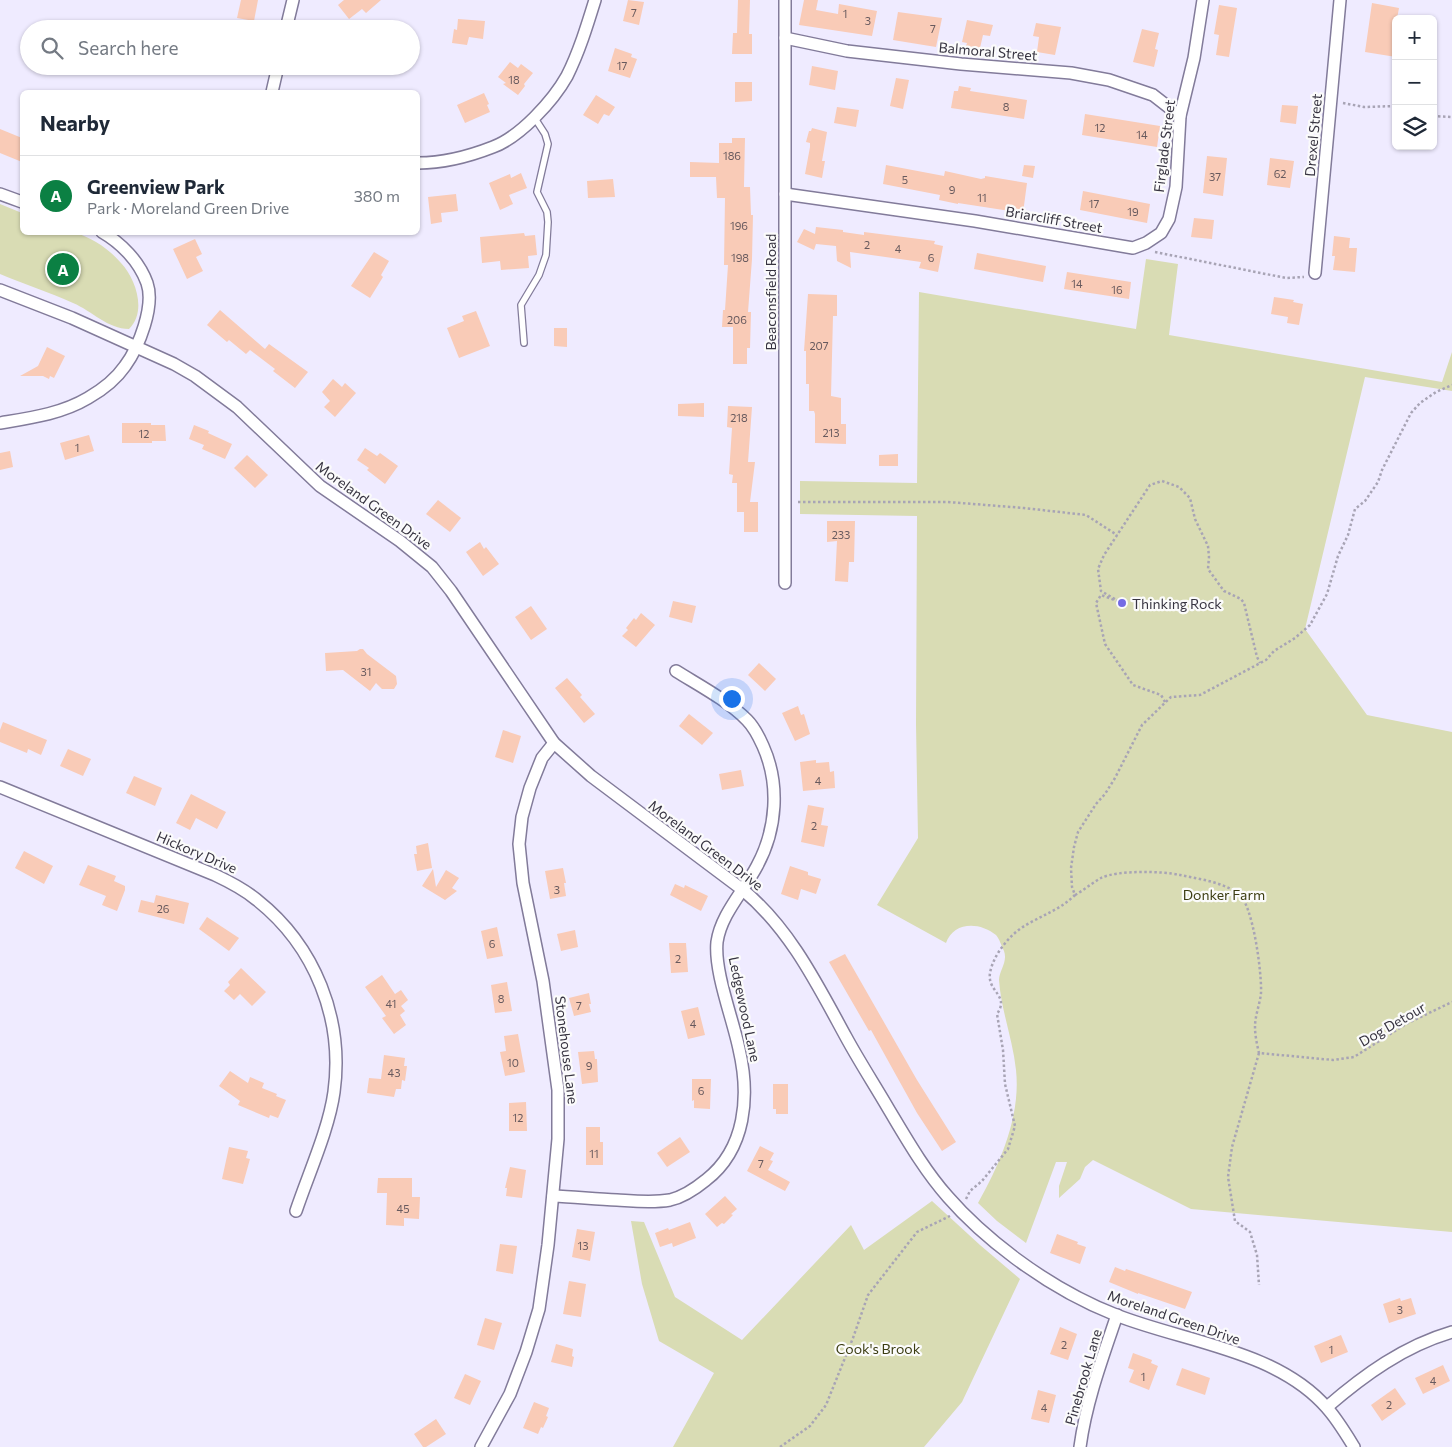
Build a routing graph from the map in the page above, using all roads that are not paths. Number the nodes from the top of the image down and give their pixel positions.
1 (293, 0) edge
2 (595, 0) edge
3 (785, 0) edge
4 (1203, 0) edge
5 (1340, 0) edge
6 (288, 20) edge
7 (785, 38) junction
8 (276, 75) edge
9 (272, 90) edge
10 (1180, 116) junction
11 (534, 117) junction
12 (420, 163) edge
13 (0, 194) edge
14 (785, 194) junction
15 (20, 201) edge
16 (107, 235) edge
17 (1133, 248) joint
18 (1315, 273) road end
19 (0, 290) edge
20 (524, 343) dead end
21 (135, 348) junction
22 (0, 424) edge
23 (785, 584) dead end
24 (676, 671) dead end
25 (554, 743) junction
26 (0, 787) edge
27 (743, 890) junction
28 (553, 1196) junction
29 (296, 1211) dead end
30 (1117, 1315) junction
31 (1452, 1332) edge
32 (1327, 1407) junction
33 (482, 1447) edge
34 (1080, 1447) edge
35 (1354, 1447) edge

1 - 6 street
2 - 11 street
3 - 7 street, Beaconsfield Road
4 - 10 street, Firglade Street
5 - 18 street, Drexel Street
7 - 10 street, Balmoral Street
7 - 14 street, Beaconsfield Road
8 - 9 street
10 - 17 street, Firglade Street
11 - 12 street
11 - 20 lane
13 - 15 street
14 - 17 street, Briarcliff Street
14 - 23 street, Beaconsfield Road
16 - 21 street
19 - 21 street, Moreland Green Drive
21 - 22 street
21 - 25 street, Moreland Green Drive
24 - 27 street, Ledgewood Lane
25 - 27 street, Moreland Green Drive
25 - 28 street, Stonehouse Lane
26 - 29 street, Hickory Drive
27 - 28 street, Ledgewood Lane
27 - 30 street, Moreland Green Drive
28 - 33 street, Stonehouse Lane
30 - 32 street, Moreland Green Drive
30 - 34 street, Pinebrook Lane
31 - 32 street
32 - 35 street, Moreland Green Drive

